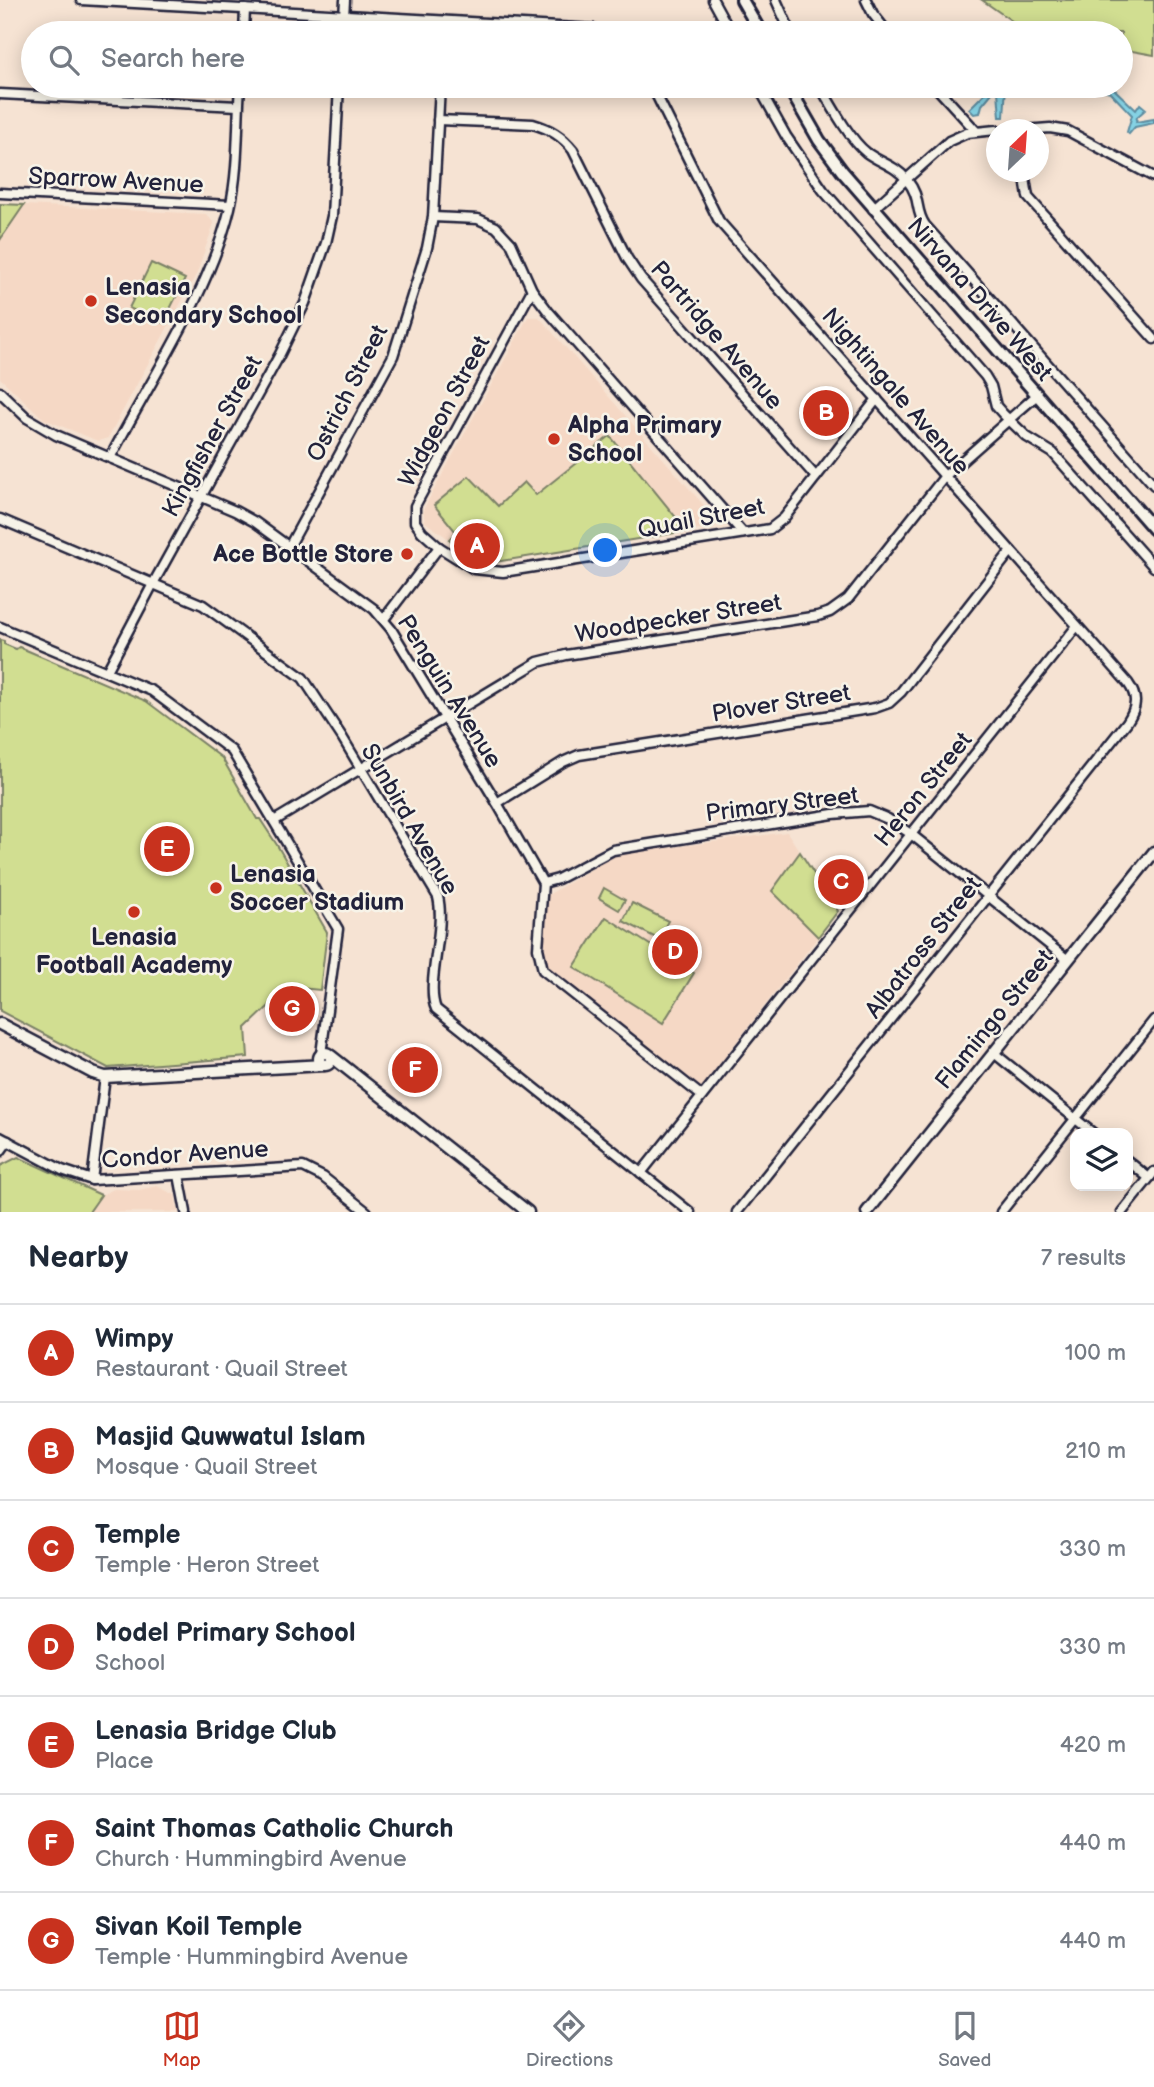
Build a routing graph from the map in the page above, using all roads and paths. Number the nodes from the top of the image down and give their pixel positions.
1 (81, 0) edge
2 (345, 0) edge
3 (713, 0) edge
4 (742, 0) edge
5 (776, 0) edge
6 (866, 0) edge
7 (245, 9) junction
8 (344, 15) junction
9 (244, 21) edge
10 (344, 21) edge
11 (429, 21) edge
12 (724, 21) edge
13 (754, 21) edge
14 (786, 21) edge
15 (879, 21) edge
16 (0, 94) edge
17 (21, 95) edge
18 (79, 98) edge
19 (239, 98) edge
20 (338, 98) edge
21 (439, 98) edge
22 (658, 98) edge
23 (765, 98) edge
24 (795, 98) edge
25 (828, 98) edge
26 (946, 98) edge
27 (238, 106) junction
28 (438, 120) junction
29 (1049, 128) edge
30 (986, 130) edge
31 (976, 131) junction
32 (1154, 177) edge
33 (906, 179) junction
34 (1026, 182) edge
35 (0, 193) edge
36 (230, 205) junction
37 (873, 209) junction
38 (433, 217) junction
39 (532, 289) junction
40 (1154, 339) edge
41 (0, 392) edge
42 (1037, 395) junction
43 (877, 399) junction
44 (1009, 421) junction
45 (110, 458) junction
46 (945, 476) junction
47 (816, 477) junction
48 (1154, 485) edge
49 (201, 496) junction
50 (0, 519) edge
51 (1154, 529) edge
52 (743, 533) junction
53 (290, 545) junction
54 (439, 547) junction
55 (1011, 551) junction
56 (1154, 567) edge
57 (153, 582) junction
58 (384, 619) junction
59 (1077, 626) junction
60 (0, 627) edge
61 (107, 671) junction
62 (1136, 705) joint
63 (444, 718) junction
64 (360, 769) junction
65 (497, 803) junction
66 (274, 821) junction
67 (911, 834) junction
68 (1154, 852) edge
69 (544, 883) junction
70 (989, 896) junction
71 (1068, 960) junction
72 (1154, 1020) edge
73 (0, 1024) edge
74 (993, 1054) junction
75 (325, 1058) junction
76 (104, 1077) junction
77 (702, 1096) junction
78 (1075, 1119) junction
79 (1087, 1128) edge
80 (4, 1139) edge
81 (0, 1152) edge
82 (1133, 1164) edge
83 (641, 1173) junction
84 (179, 1175) junction
85 (1152, 1175) edge
86 (92, 1180) junction
87 (186, 1212) edge
88 (367, 1212) edge
89 (528, 1212) edge
90 (690, 1212) edge
91 (737, 1212) edge
92 (867, 1212) edge
93 (1001, 1212) edge
94 (1122, 1212) edge

1 - 7 street
2 - 8 street
3 - 12 street
4 - 13 main road
5 - 14 street
6 - 15 street
7 - 8 street
7 - 9 street
8 - 10 street
8 - 11 street
16 - 17 street
18 - 27 street
19 - 27 street
20 - 49 street, Kingfisher Street
21 - 28 street, Ostrich Street
22 - 43 street, Nightingale Avenue
23 - 44 street
24 - 37 main road, Nirvana Drive West
25 - 33 street
26 - 31 street
27 - 36 street
28 - 38 street, Ostrich Street
28 - 47 street, Partridge Avenue
29 - 32 street
30 - 31 street
31 - 33 street
33 - 37 street
33 - 48 street
34 - 40 street
35 - 36 street, Sparrow Avenue
36 - 45 street
37 - 42 main road, Nirvana Drive West
38 - 39 street
38 - 53 street, Ostrich Street
39 - 52 street
39 - 54 street, Widgeon Street
41 - 45 street, Penguin Avenue
42 - 44 street, Woodpecker Street
42 - 51 main road, Nirvana Drive West
43 - 46 street, Nightingale Avenue
43 - 47 street, Quail Street
44 - 46 street, Woodpecker Street
44 - 56 street
45 - 49 street, Penguin Avenue
46 - 55 street, Nightingale Avenue
46 - 63 street, Woodpecker Street
47 - 52 street, Quail Street
49 - 53 street, Penguin Avenue
49 - 57 street, Kingfisher Street
50 - 57 street, Sunbird Avenue
52 - 54 street, Quail Street
53 - 58 street, Penguin Avenue
54 - 58 street
55 - 59 street, Nightingale Avenue
55 - 65 street, Plover Street
57 - 61 street, Kingfisher Street
57 - 64 street, Sunbird Avenue
58 - 63 street, Penguin Avenue
59 - 62 street, Nightingale Avenue
59 - 67 street, Heron Street
60 - 61 street
61 - 66 street
62 - 70 street, Albatross Street
63 - 64 street, Woodpecker Street
63 - 65 street, Penguin Avenue
64 - 66 street, Woodpecker Street
64 - 83 street, Sunbird Avenue
65 - 69 street, Penguin Avenue
66 - 75 street
67 - 69 street, Primary Street
67 - 70 street, Primary Street
67 - 77 street, Heron Street
68 - 71 street, Flamingo Street
69 - 77 street
70 - 71 street, Primary Street
70 - 91 street, Albatross Street
71 - 74 street, Flamingo Street
72 - 78 street
73 - 76 street
74 - 78 street
74 - 92 street, Flamingo Street
75 - 76 street
75 - 89 street
76 - 86 street
77 - 83 street, Heron Street
78 - 79 street
78 - 93 street
80 - 81 street
80 - 86 street, Condor Avenue
82 - 85 street
83 - 90 street, Sunbird Avenue
84 - 86 street, Condor Avenue
84 - 87 street
84 - 88 street, Condor Avenue
85 - 94 street

